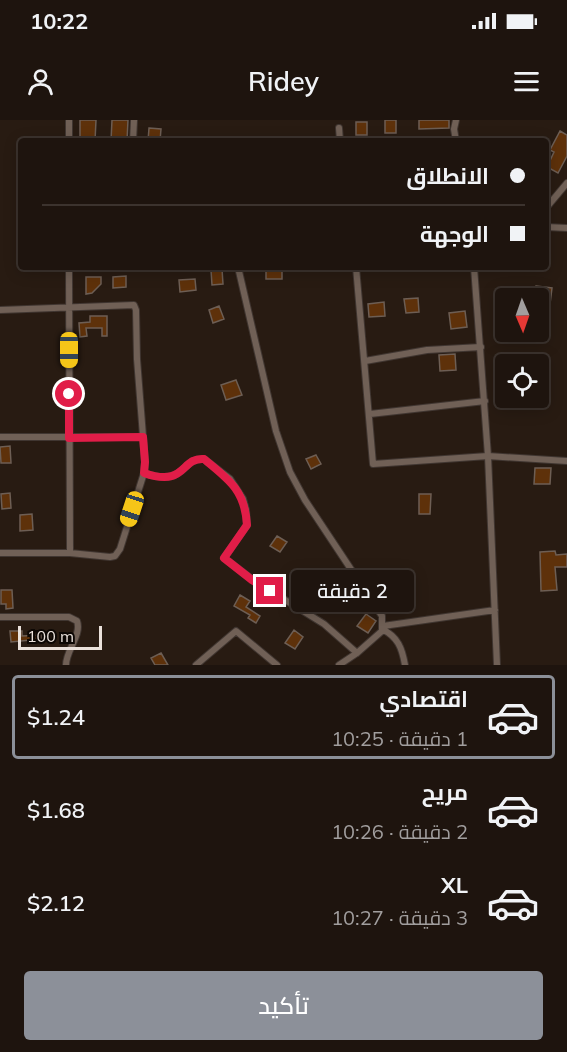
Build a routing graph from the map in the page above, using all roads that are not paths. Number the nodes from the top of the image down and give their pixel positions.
1 (69, 120) edge
2 (134, 120) edge
3 (456, 120) edge
4 (339, 128) dead end
5 (69, 138) edge
6 (133, 138) edge
7 (340, 138) edge
8 (456, 138) edge
9 (567, 183) edge
10 (549, 204) edge
11 (549, 227) edge
12 (567, 228) edge
13 (69, 270) edge
14 (239, 270) edge
15 (356, 270) edge
16 (474, 270) edge
17 (70, 307) junction
18 (0, 310) edge
19 (481, 347) junction
20 (365, 361) junction
21 (485, 401) junction
22 (370, 414) junction
23 (143, 437) junction
24 (0, 438) edge
25 (69, 438) junction
26 (488, 456) junction
27 (567, 461) edge
28 (144, 473) junction
29 (0, 554) edge
30 (70, 554) junction
31 (495, 610) junction
32 (0, 617) edge
33 (383, 628) junction
34 (357, 653) junction
35 (66, 665) edge
36 (196, 665) edge
37 (277, 665) edge
38 (339, 665) edge
39 (405, 665) edge
40 (497, 665) edge

1 - 5 street
2 - 6 street
3 - 8 street
4 - 7 street
9 - 10 street
11 - 12 street
13 - 17 street
14 - 33 street
15 - 20 street
16 - 19 street
17 - 18 street
17 - 23 street
17 - 25 street
19 - 20 street
19 - 21 street
20 - 22 street
21 - 22 street
21 - 26 street
22 - 26 street
23 - 25 street
23 - 28 street
24 - 25 street
25 - 30 street
26 - 27 street
26 - 31 street
28 - 30 street
28 - 34 street
29 - 30 street
31 - 33 street
31 - 40 street
32 - 35 street
33 - 34 street
33 - 39 street
34 - 38 street
36 - 37 street

